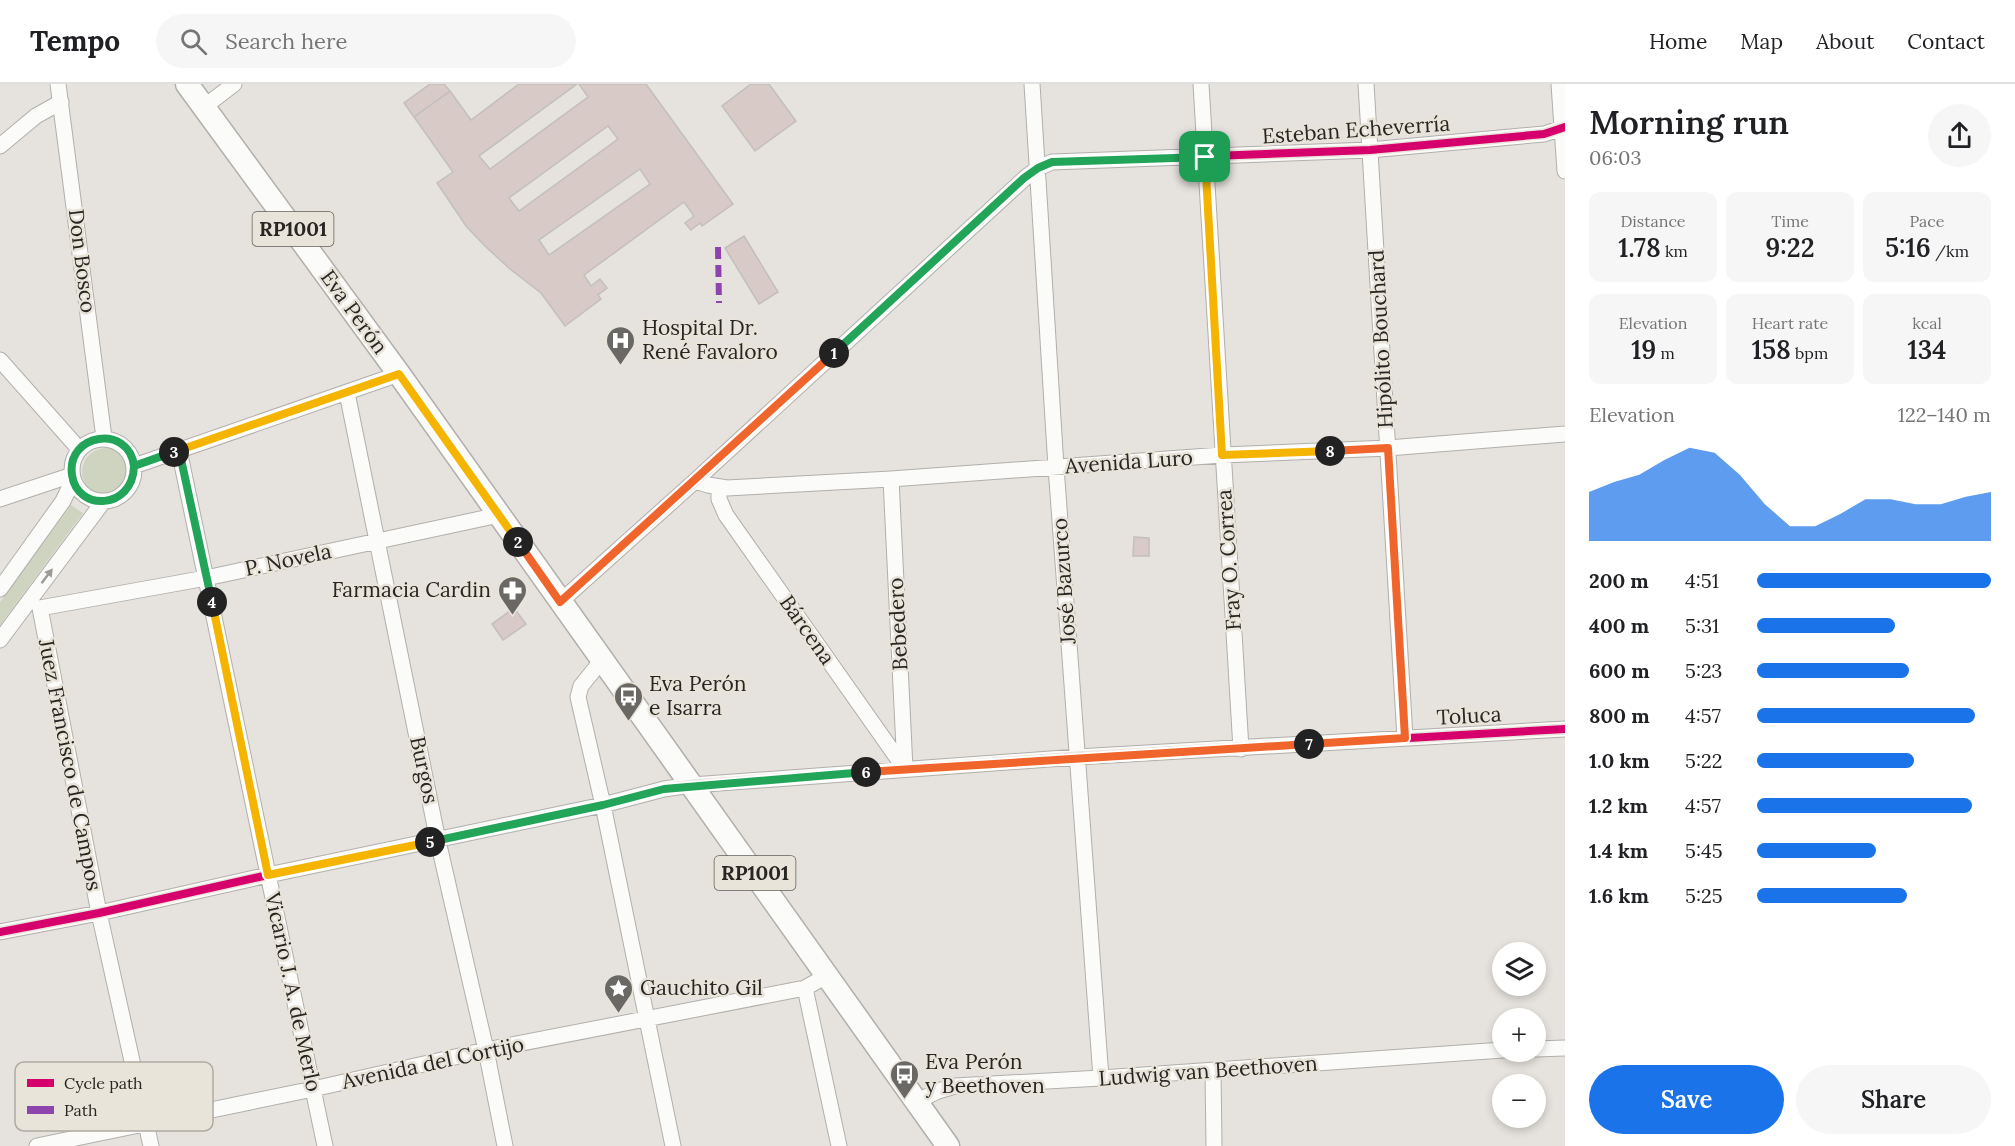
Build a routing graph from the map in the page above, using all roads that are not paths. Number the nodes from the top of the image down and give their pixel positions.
1 (58, 84) edge
2 (187, 84) edge
3 (234, 84) edge
4 (1032, 84) edge
5 (1201, 84) edge
6 (1366, 84) edge
7 (1560, 84) edge
8 (61, 102) junction
9 (204, 107) junction
10 (1564, 127) edge
11 (0, 146) edge
12 (1370, 150) junction
13 (1205, 157) junction
14 (1038, 168) junction
15 (1565, 171) edge
16 (0, 360) edge
17 (399, 374) junction
18 (347, 393) junction
19 (1565, 434) edge
20 (104, 438) junction
21 (1388, 448) junction
22 (79, 449) junction
23 (179, 450) junction
24 (1222, 455) junction
25 (134, 466) junction
26 (1056, 467) junction
27 (72, 478) junction
28 (891, 479) junction
29 (695, 481) junction
30 (719, 486) junction
31 (0, 499) edge
32 (103, 501) junction
33 (499, 515) junction
34 (377, 541) junction
35 (207, 578) junction
36 (0, 589) edge
37 (560, 602) junction
38 (34, 605) junction
39 (0, 640) edge
40 (602, 660) junction
41 (1565, 729) edge
42 (1405, 738) junction
43 (1241, 749) junction
44 (1077, 757) junction
45 (905, 769) junction
46 (692, 785) junction
47 (603, 805) junction
48 (438, 841) junction
49 (268, 875) junction
50 (99, 913) junction
51 (0, 932) edge
52 (828, 975) junction
53 (805, 988) junction
54 (646, 1019) junction
55 (1565, 1048) edge
56 (1546, 1049) edge
57 (486, 1050) junction
58 (1492, 1051) edge
59 (132, 1062) edge
60 (1213, 1071) junction
61 (1101, 1078) junction
62 (313, 1089) junction
63 (916, 1102) junction
64 (213, 1109) edge
65 (108, 1131) edge
66 (148, 1131) edge
67 (37, 1146) edge
68 (151, 1146) edge
69 (325, 1146) edge
70 (505, 1146) edge
71 (673, 1146) edge
72 (839, 1146) edge
73 (948, 1146) edge
74 (1214, 1146) edge

1 - 8 street, Don Bosco
2 - 9 main road, Eva Perón / RP1001
3 - 9 street
4 - 14 street, José Bazurco
5 - 13 street, Fray O. Correa
6 - 12 street, Hipólito Bouchard
7 - 10 street
8 - 11 street
8 - 20 street, Don Bosco
9 - 17 main road, Eva Perón / RP1001
10 - 12 street, Esteban Echeverría
10 - 15 street
12 - 13 street, Esteban Echeverría
12 - 21 street, Hipólito Bouchard
13 - 14 street, Esteban Echeverría
13 - 24 street, Fray O. Correa
14 - 26 street, José Bazurco
14 - 29 street, Esteban Echeverría
16 - 22 street
17 - 18 street
17 - 33 main road, Eva Perón / RP1001
18 - 23 street
18 - 34 street, Burgos
19 - 21 street, Avenida Luro
20 - 22 street
20 - 25 street
21 - 24 street, Avenida Luro
21 - 42 street, Hipólito Bouchard
22 - 27 street
23 - 25 street
23 - 35 street, Vicario J. A. de Merlo
24 - 26 street, Avenida Luro
24 - 43 street, Fray O. Correa
25 - 32 street
26 - 28 street, Avenida Luro
26 - 44 street, José Bazurco
27 - 31 street
27 - 32 street
27 - 36 street
28 - 30 street, Avenida Luro
28 - 45 street, Bebedero
29 - 30 street, Avenida Luro
29 - 37 street, Esteban Echeverría
30 - 45 street, Bárcena
38 -> 32 street
33 - 34 street, P. Novela
33 - 37 main road, Eva Perón / RP1001
34 - 35 street, P. Novela
34 - 48 street, Burgos
35 - 38 street, P. Novela
35 - 49 street, Vicario J. A. de Merlo
37 - 40 main road, RP1001
38 - 39 street
38 - 50 street, Juez Francisco de Campos
40 - 46 main road, RP1001
40 - 47 street
41 - 42 street, Toluca
42 - 43 street, Toluca
43 - 44 street, Toluca
44 - 45 street, Toluca
44 - 61 street, José Bazurco
45 - 46 street, Toluca
46 - 47 street, Toluca
46 - 52 main road, RP1001
47 - 48 street, Toluca
47 - 54 street
48 - 49 street, Toluca
48 - 57 street, Burgos
49 - 50 street, Toluca
49 - 62 street, Vicario J. A. de Merlo
50 - 51 street, Toluca
50 - 59 street, Juez Francisco de Campos
52 - 53 street, Avenida del Cortijo
52 - 63 main road, RP1001
53 - 54 street, Avenida del Cortijo
53 - 72 street
54 - 57 street, Avenida del Cortijo
54 - 71 street
55 - 56 street
57 - 62 street, Avenida del Cortijo
57 - 70 street, Burgos
58 - 60 street, Ludwig van Beethoven
60 - 61 street, Ludwig van Beethoven
60 - 74 street
61 - 63 street, Ludwig van Beethoven
62 - 64 street, Avenida del Cortijo
62 - 69 street, Vicario J. A. de Merlo
63 - 73 main road, RP1001
65 - 67 street, Avenida del Cortijo
66 - 68 street, Juez Francisco de Campos

